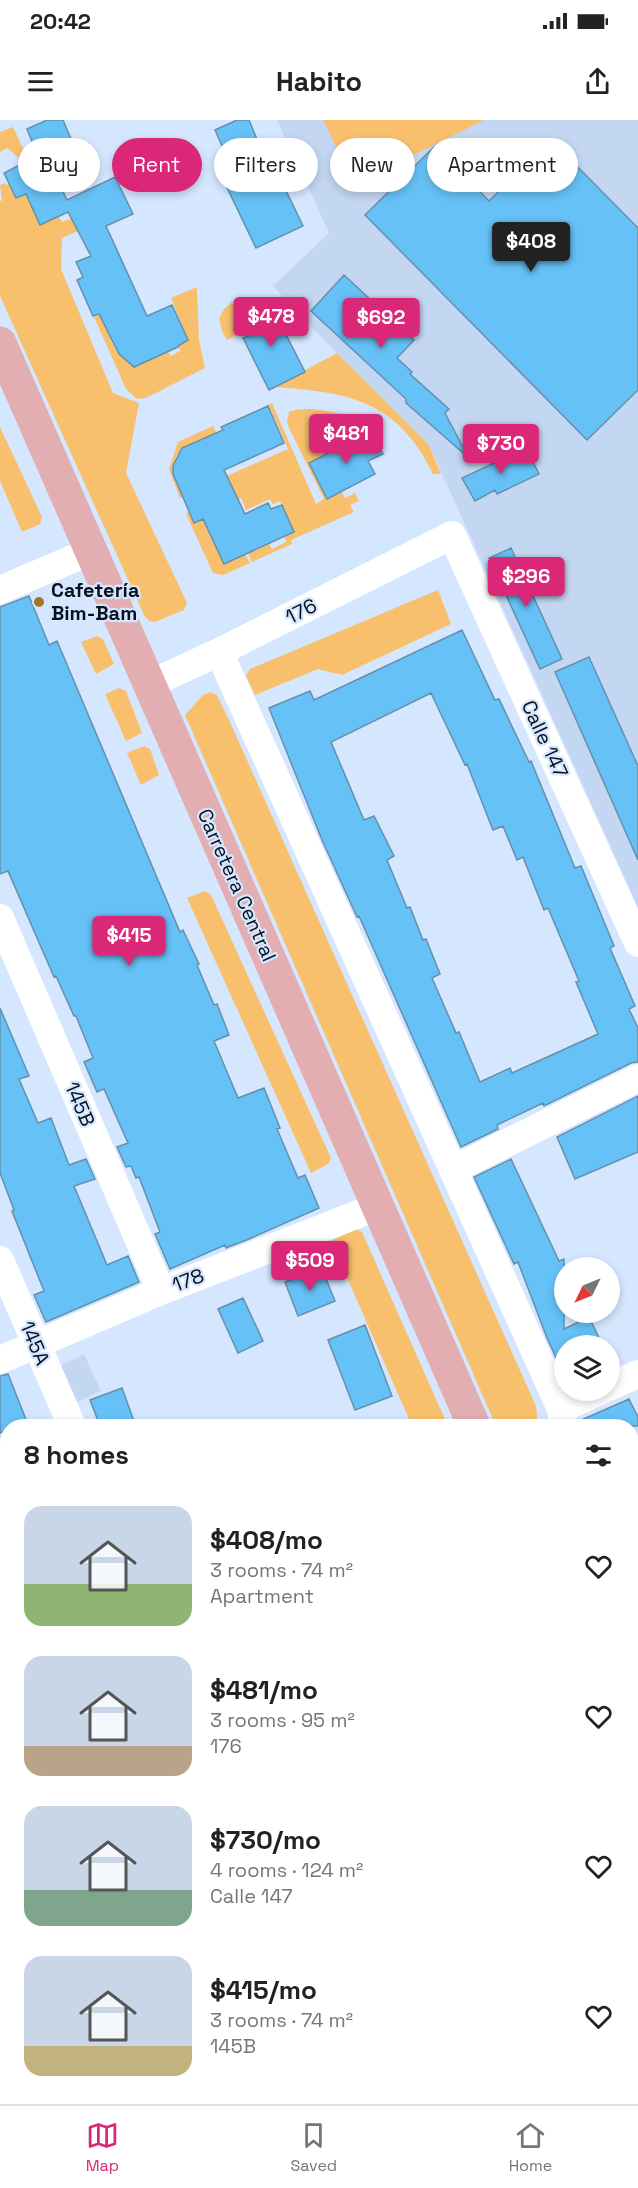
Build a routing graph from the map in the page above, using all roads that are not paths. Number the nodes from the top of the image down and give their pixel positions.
1 (0, 343) edge
2 (452, 535) joint
3 (91, 551) junction
4 (0, 590) edge
5 (219, 652) junction
6 (148, 685) junction
7 (0, 918) edge
8 (638, 943) edge
9 (638, 1078) edge
10 (454, 1169) junction
11 (379, 1206) junction
12 (0, 1260) edge
13 (161, 1291) junction
14 (36, 1345) junction
15 (0, 1360) edge
16 (638, 1374) edge
17 (620, 1383) edge
18 (586, 1401) edge
19 (562, 1418) edge
20 (69, 1419) edge
21 (471, 1419) edge

1 - 3 main road, Carretera Central
2 - 5 street, 176
2 - 8 street, Calle 147
3 - 4 street
3 - 6 main road, Carretera Central
5 - 6 street, 176
5 - 10 street
6 - 11 main road, Carretera Central
7 - 13 street, 145B
9 - 10 street
10 - 19 street
11 - 13 street, 178
11 - 21 main road, Carretera Central
12 - 14 street, 145A
13 - 14 street, 178
14 - 15 street, 178
14 - 20 street, 145A
16 - 17 street
18 - 19 street

